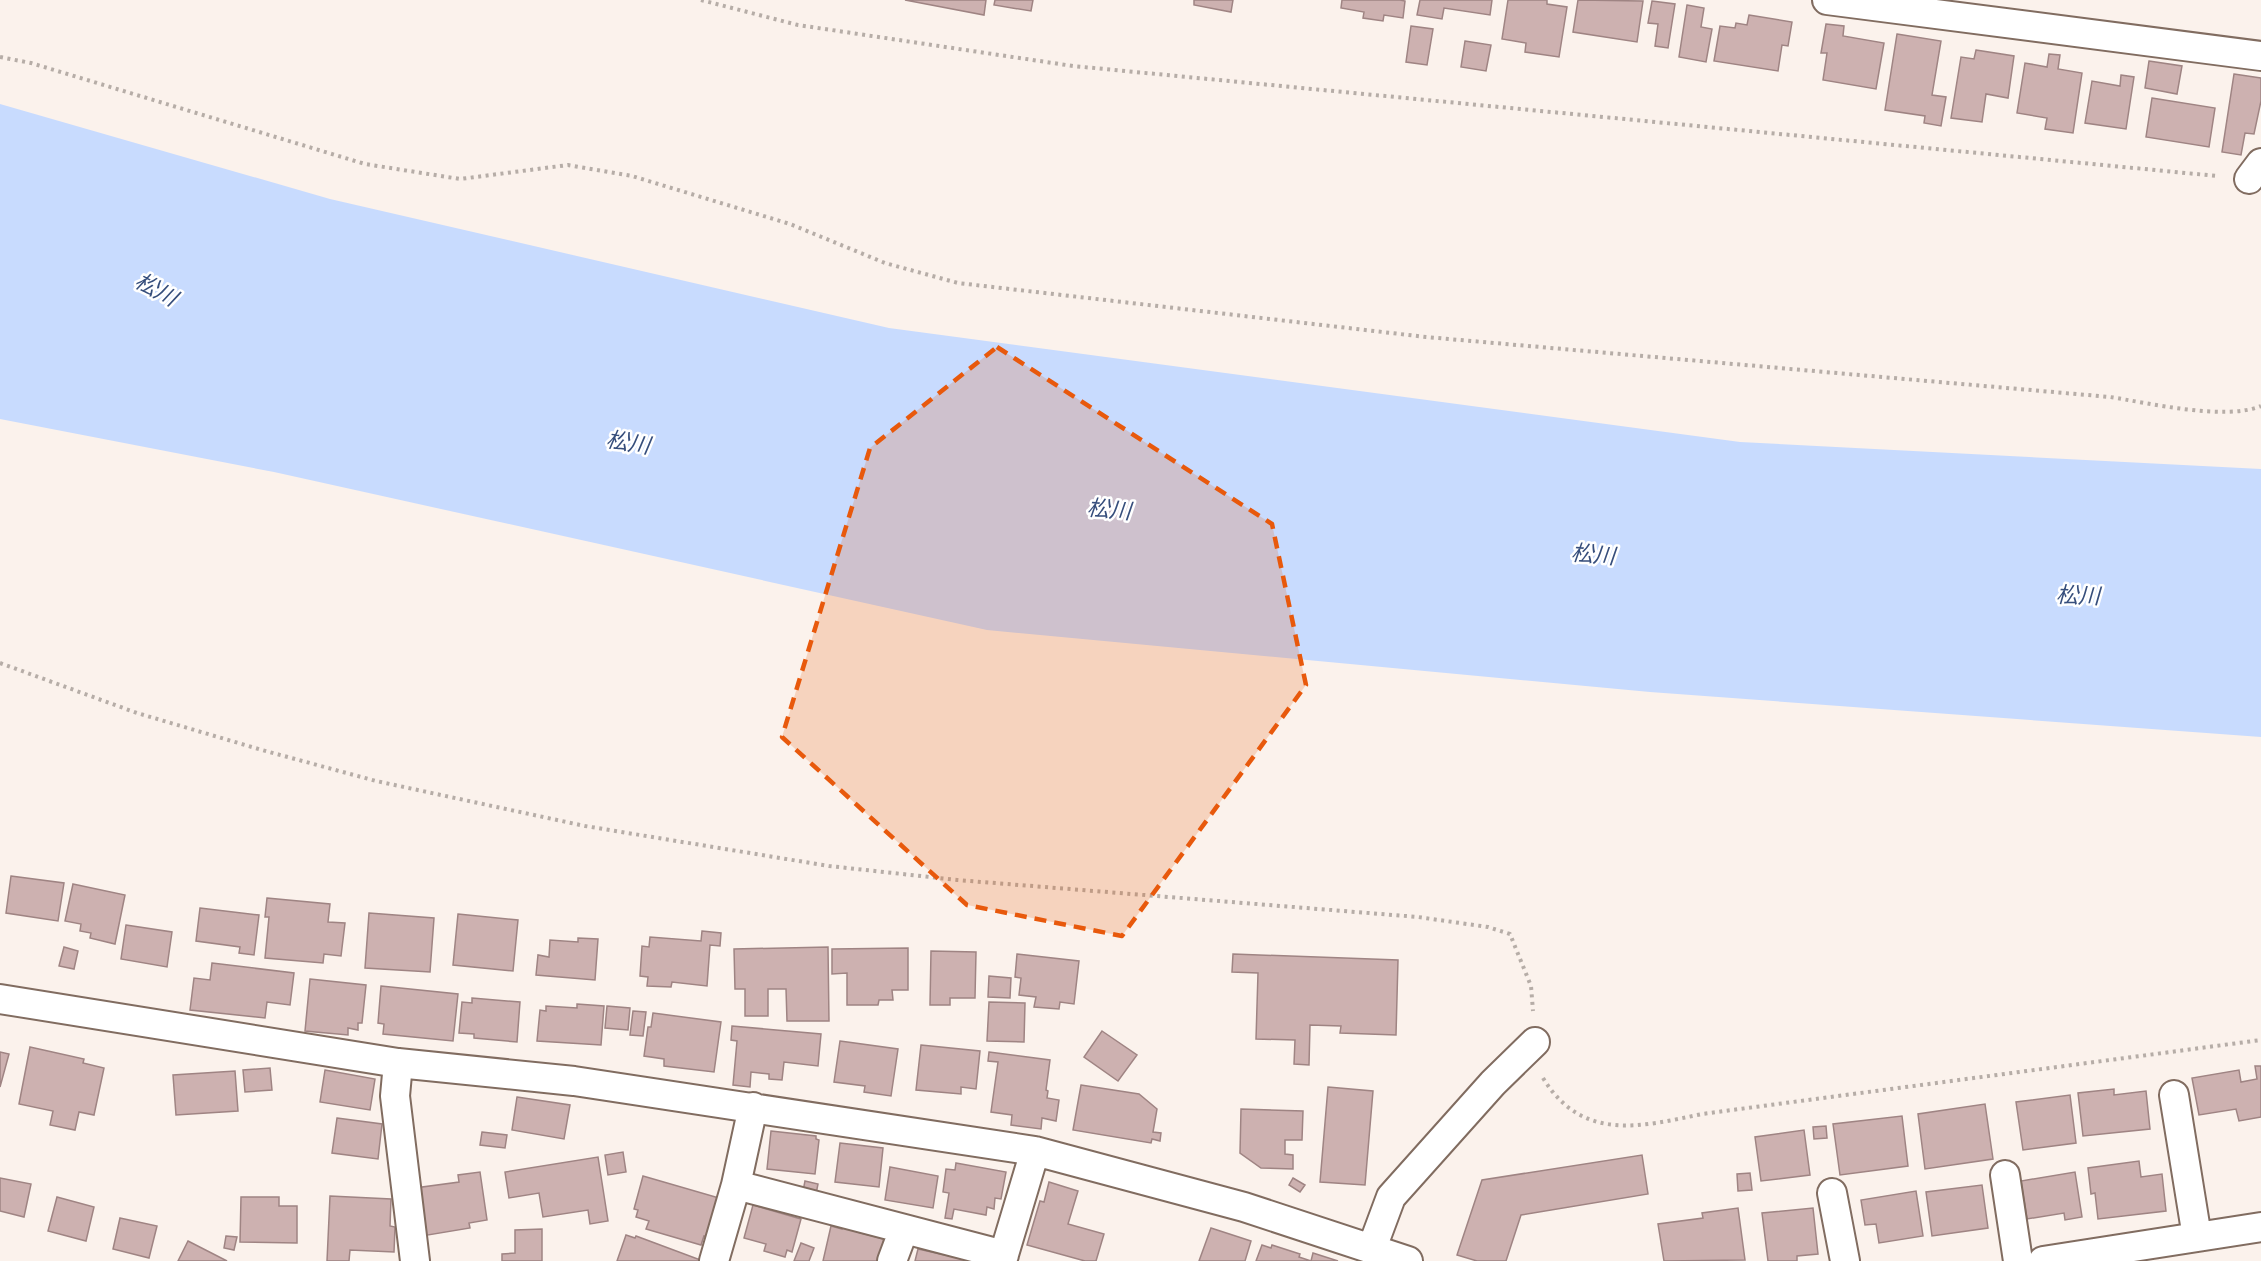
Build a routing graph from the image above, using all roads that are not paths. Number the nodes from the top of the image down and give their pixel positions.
1 (1827, 0) edge
2 (2261, 56) edge
3 (0, 999) edge
4 (1534, 1042) road end
5 (398, 1063) junction
6 (2174, 1095) dead end
7 (753, 1107) junction
8 (1035, 1151) junction
9 (2005, 1175) dead end
10 (736, 1185) junction
11 (1832, 1193) dead end
12 (2261, 1227) edge
13 (904, 1229) junction
14 (2197, 1237) junction
15 (1365, 1252) edge
16 (1003, 1258) edge
17 (415, 1261) edge
18 (714, 1261) edge
19 (892, 1261) edge
20 (1408, 1261) edge
21 (1845, 1261) edge
22 (2018, 1261) edge
23 (2043, 1261) edge

1 - 2 street
3 - 5 street
4 - 15 street
5 - 7 street
5 - 17 street
6 - 14 street
7 - 8 street
7 - 10 street
8 - 15 street
8 - 16 street
9 - 22 street
10 - 13 street
10 - 18 street
11 - 21 street
12 - 14 street
13 - 16 street
13 - 19 street
14 - 23 street
15 - 20 street

